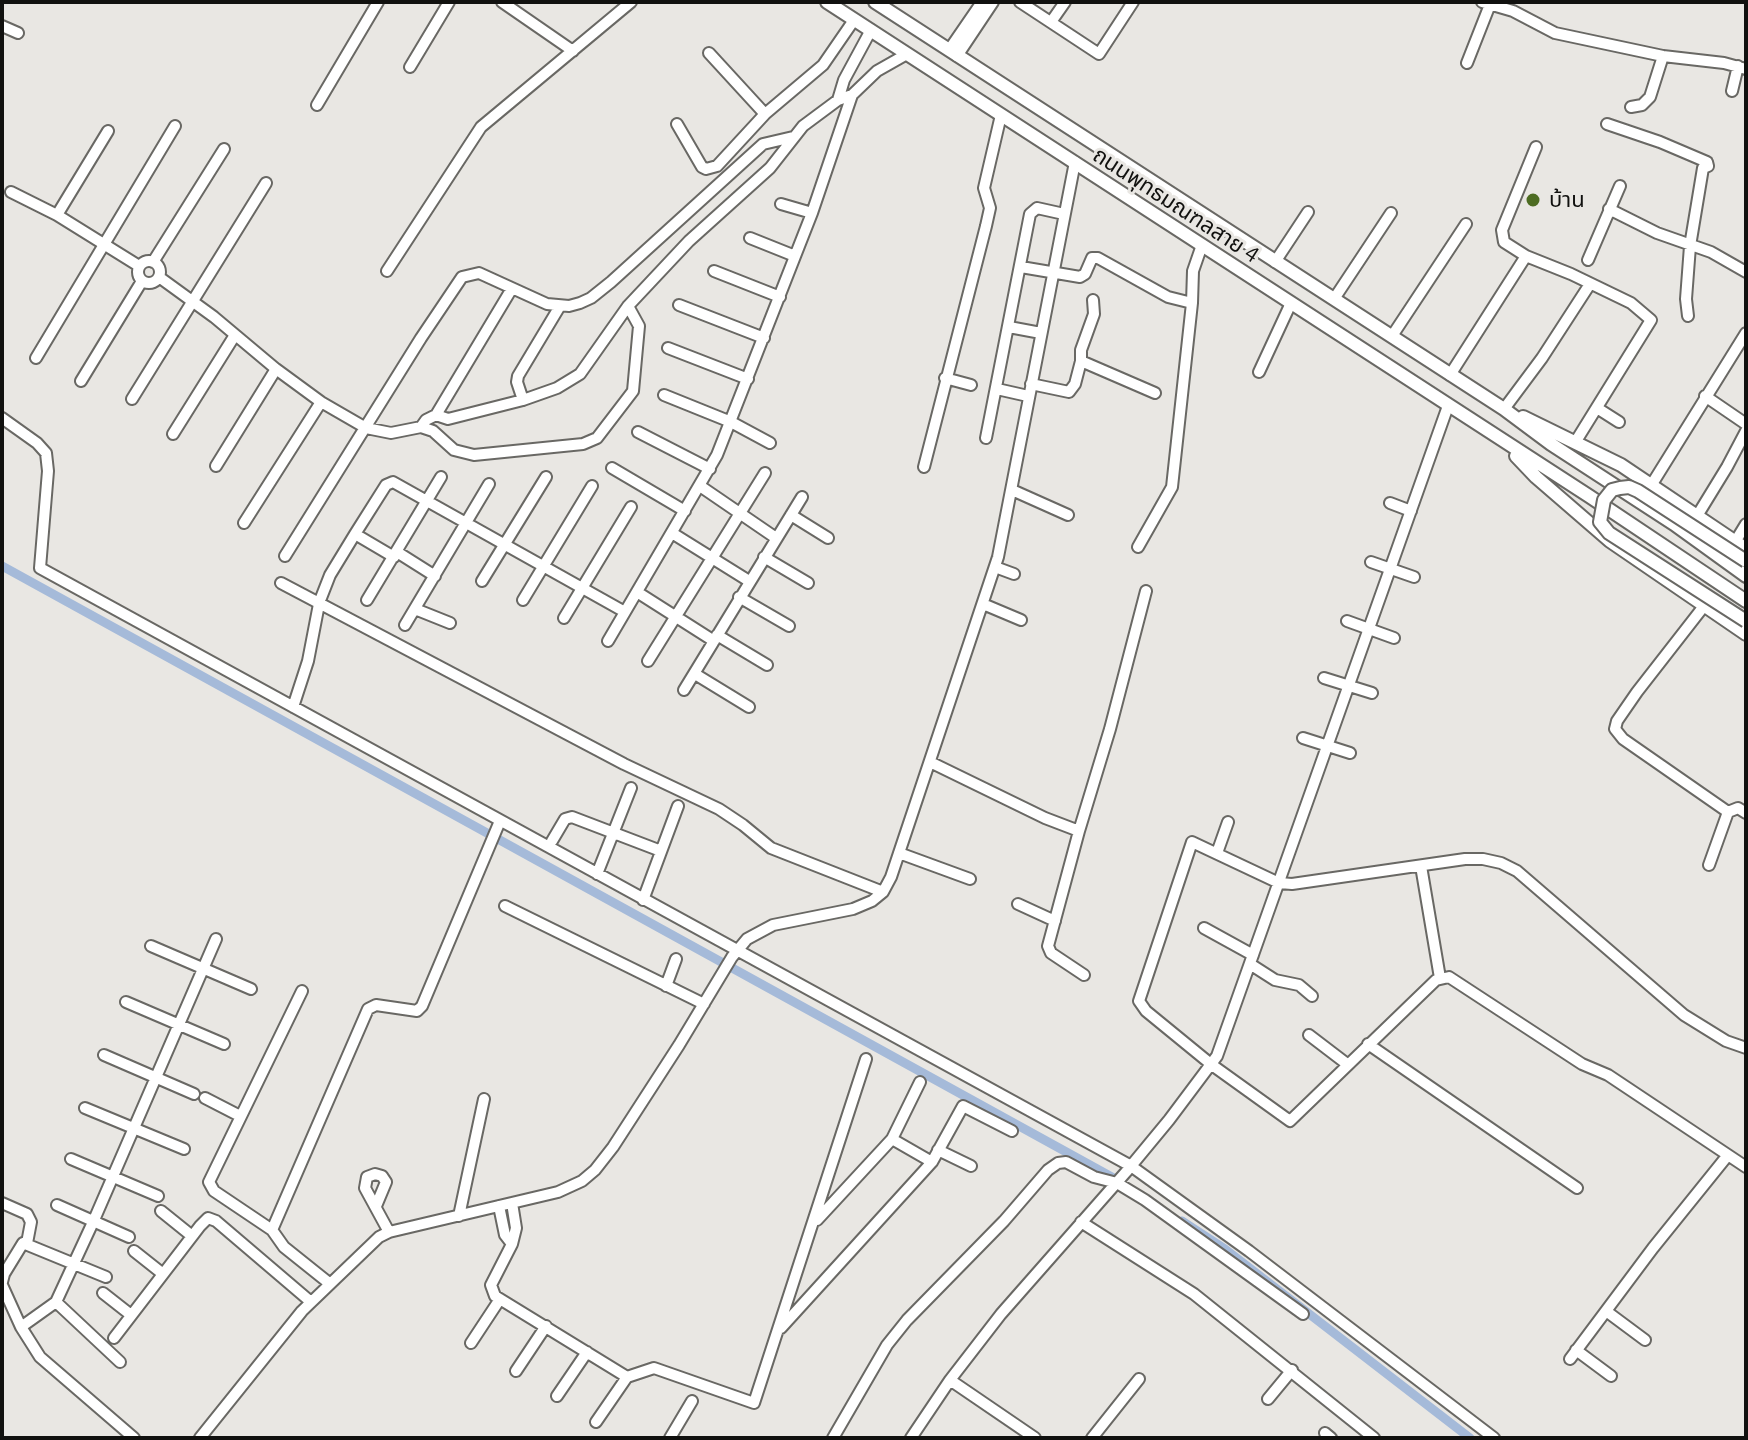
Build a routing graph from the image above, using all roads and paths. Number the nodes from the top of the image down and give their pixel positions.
1 (378, 2) edge
2 (449, 2) edge
3 (502, 2) edge
4 (631, 2) edge
5 (827, 2) edge
6 (875, 2) edge
7 (982, 2) edge
8 (993, 2) edge
9 (1020, 2) edge
10 (1065, 2) edge
11 (1133, 2) edge
12 (1488, 3) edge
13 (840, 6) edge
14 (854, 20) junction
15 (1051, 22) junction
16 (2, 26) edge
17 (871, 30) junction
18 (18, 33) dead end
19 (573, 51) junction
20 (709, 53) dead end
21 (953, 53) junction
22 (907, 54) junction
23 (1663, 56) junction
24 (1467, 63) dead end
25 (410, 67) dead end
26 (1742, 68) edge
27 (1732, 91) dead end
28 (852, 95) junction
29 (838, 100) junction
30 (317, 105) dead end
31 (1631, 107) dead end
32 (765, 114) junction
33 (1001, 115) junction
34 (677, 124) dead end
35 (1607, 124) dead end
36 (175, 126) dead end
37 (108, 131) dead end
38 (793, 137) junction
39 (1536, 147) dead end
40 (224, 149) dead end
41 (1075, 162) junction
42 (266, 183) dead end
43 (1620, 186) dead end
44 (11, 192) dead end
45 (781, 204) dead end
46 (1609, 209) junction
47 (1308, 212) dead end
48 (812, 213) junction
49 (1391, 213) dead end
50 (1064, 214) junction
51 (57, 215) junction
52 (1466, 224) dead end
53 (750, 238) dead end
54 (105, 245) junction
55 (1202, 245) junction
56 (1690, 246) junction
57 (795, 256) junction
58 (1526, 256) junction
59 (1588, 260) dead end
60 (153, 262) junction
61 (1275, 262) junction
62 (139, 266) junction
63 (1021, 267) junction
64 (387, 271) dead end
65 (714, 271) dead end
66 (1052, 272) junction
67 (1746, 272) edge
68 (159, 277) junction
69 (142, 281) junction
70 (1590, 284) junction
71 (511, 290) junction
72 (780, 297) junction
73 (1334, 299) junction
74 (1093, 300) dead end
75 (193, 301) junction
76 (1192, 303) junction
77 (1291, 303) junction
78 (679, 305) dead end
79 (560, 306) junction
80 (628, 306) junction
81 (1688, 316) dead end
82 (1009, 327) junction
83 (1041, 333) junction
84 (1746, 333) edge
85 (235, 335) junction
86 (1392, 336) junction
87 (764, 338) junction
88 (668, 348) dead end
89 (36, 358) dead end
90 (1081, 361) junction
91 (276, 369) junction
92 (1259, 372) dead end
93 (1450, 375) junction
94 (945, 378) junction
95 (748, 379) junction
96 (81, 381) dead end
97 (1031, 384) junction
98 (971, 385) dead end
99 (997, 389) junction
100 (1155, 393) dead end
101 (664, 395) dead end
102 (1028, 396) junction
103 (1705, 396) junction
104 (132, 399) dead end
105 (523, 400) junction
106 (321, 402) junction
107 (1448, 406) junction
108 (1597, 408) junction
109 (1506, 410) junction
110 (436, 415) junction
111 (2, 418) edge
112 (448, 419) junction
113 (731, 422) junction
114 (1619, 422) dead end
115 (1746, 424) edge
116 (421, 427) junction
117 (366, 428) junction
118 (433, 431) junction
119 (1746, 431) edge
120 (638, 432) dead end
121 (173, 434) dead end
122 (986, 438) dead end
123 (1576, 441) junction
124 (1503, 442) junction
125 (770, 443) dead end
126 (216, 466) dead end
127 (924, 467) dead end
128 (612, 468) dead end
129 (710, 469) junction
130 (765, 473) dead end
131 (441, 477) dead end
132 (546, 477) dead end
133 (489, 484) dead end
134 (1652, 484) junction
135 (592, 486) dead end
136 (700, 486) junction
137 (1012, 490) junction
138 (802, 497) dead end
139 (427, 502) junction
140 (1390, 503) dead end
141 (631, 507) dead end
142 (685, 511) junction
143 (1411, 511) junction
144 (739, 513) junction
145 (791, 515) junction
146 (1068, 515) dead end
147 (1697, 516) junction
148 (244, 523) dead end
149 (1746, 524) edge
150 (466, 525) junction
151 (672, 533) junction
152 (355, 534) junction
153 (776, 538) junction
154 (828, 538) dead end
155 (504, 545) junction
156 (1740, 546) edge
157 (1138, 547) dead end
158 (395, 554) junction
159 (285, 556) dead end
160 (764, 557) junction
161 (711, 558) junction
162 (1746, 561) edge
163 (1371, 562) dead end
164 (543, 566) junction
165 (995, 567) junction
166 (1391, 569) junction
167 (1014, 574) dead end
168 (435, 576) junction
169 (1746, 576) edge
170 (1414, 577) dead end
171 (482, 581) dead end
172 (749, 581) junction
173 (281, 583) dead end
174 (808, 583) dead end
175 (581, 588) junction
176 (1146, 591) dead end
177 (637, 592) junction
178 (739, 597) junction
179 (367, 600) dead end
180 (523, 600) dead end
181 (320, 601) junction
182 (1746, 601) edge
183 (983, 604) junction
184 (1704, 606) junction
185 (415, 609) junction
186 (625, 612) junction
187 (676, 616) junction
188 (564, 618) dead end
189 (1021, 620) dead end
190 (1347, 621) dead end
191 (1746, 621) edge
192 (450, 623) dead end
193 (405, 625) dead end
194 (789, 626) dead end
195 (1369, 629) junction
196 (1746, 634) edge
197 (716, 638) junction
198 (1394, 638) dead end
199 (608, 641) dead end
200 (648, 661) dead end
201 (767, 665) dead end
202 (695, 674) junction
203 (1324, 678) dead end
204 (1349, 686) junction
205 (684, 690) dead end
206 (1372, 693) dead end
207 (293, 707) junction
208 (749, 707) dead end
209 (1303, 738) dead end
210 (1328, 746) junction
211 (1350, 753) dead end
212 (930, 762) junction
213 (631, 788) dead end
214 (678, 806) dead end
215 (1728, 812) junction
216 (1746, 813) edge
217 (1228, 822) dead end
218 (496, 829) junction
219 (1079, 831) junction
220 (613, 835) junction
221 (552, 841) dead end
222 (661, 851) junction
223 (899, 853) junction
224 (1217, 853) junction
225 (1709, 865) dead end
226 (1421, 866) junction
227 (597, 874) junction
228 (970, 879) dead end
229 (1279, 883) junction
230 (883, 892) junction
231 (643, 900) junction
232 (1018, 904) dead end
233 (505, 906) dead end
234 (1055, 921) junction
235 (1204, 928) dead end
236 (216, 939) dead end
237 (151, 946) dead end
238 (732, 957) junction
239 (676, 959) dead end
240 (1251, 960) junction
241 (203, 969) junction
242 (1084, 975) dead end
243 (1440, 978) junction
244 (666, 986) junction
245 (251, 989) dead end
246 (302, 991) dead end
247 (1312, 996) dead end
248 (126, 1002) dead end
249 (704, 1004) junction
250 (178, 1025) junction
251 (1309, 1035) dead end
252 (224, 1044) dead end
253 (1368, 1044) junction
254 (1746, 1048) edge
255 (104, 1055) dead end
256 (866, 1059) dead end
257 (1347, 1064) junction
258 (1212, 1065) junction
259 (155, 1077) junction
260 (920, 1082) dead end
261 (194, 1094) dead end
262 (205, 1098) dead end
263 (484, 1099) dead end
264 (85, 1108) dead end
265 (240, 1116) junction
266 (133, 1128) junction
267 (1012, 1131) dead end
268 (892, 1139) junction
269 (184, 1149) dead end
270 (938, 1150) junction
271 (1728, 1155) junction
272 (71, 1159) dead end
273 (932, 1162) junction
274 (971, 1166) dead end
275 (1746, 1167) edge
276 (1129, 1169) junction
277 (112, 1177) junction
278 (1117, 1182) junction
279 (1577, 1188) dead end
280 (158, 1196) dead end
281 (2, 1203) edge
282 (512, 1203) junction
283 (57, 1205) dead end
284 (376, 1206) dead end
285 (499, 1206) junction
286 (161, 1211) dead end
287 (459, 1216) junction
288 (94, 1220) junction
289 (1081, 1222) junction
290 (812, 1224) junction
291 (272, 1230) junction
292 (389, 1232) junction
293 (192, 1236) junction
294 (129, 1237) dead end
295 (27, 1243) junction
296 (512, 1244) junction
297 (134, 1251) dead end
298 (8, 1257) edge
299 (74, 1263) junction
300 (163, 1274) junction
301 (106, 1277) dead end
302 (2, 1283) edge
303 (329, 1283) junction
304 (103, 1293) dead end
305 (500, 1299) junction
306 (56, 1302) junction
307 (311, 1302) junction
308 (1606, 1311) junction
309 (1303, 1314) dead end
310 (131, 1315) junction
311 (546, 1326) junction
312 (21, 1327) junction
313 (777, 1333) junction
314 (114, 1338) dead end
315 (1645, 1340) dead end
316 (471, 1343) dead end
317 (587, 1352) junction
318 (120, 1362) dead end
319 (1292, 1370) junction
320 (516, 1371) dead end
321 (1611, 1376) dead end
322 (627, 1377) junction
323 (1139, 1379) dead end
324 (950, 1380) junction
325 (557, 1396) dead end
326 (1268, 1399) dead end
327 (692, 1401) dead end
328 (596, 1422) dead end
329 (134, 1438) edge
330 (200, 1438) edge
331 (670, 1438) edge
332 (833, 1438) edge
333 (911, 1438) edge
334 (1035, 1438) edge
335 (1092, 1438) edge
336 (1374, 1438) edge
337 (1494, 1438) edge

1 - 30 street
2 - 25 street
3 - 19 street
4 - 19 street
5 - 13 main road, ถนนพุทธมณฑลสาย 4
6 - 21 main road, ถนนพุทธมณฑลสาย 4
7 - 21 street
8 - 21 street
9 - 15 street
10 - 15 street
11 - 15 street
12 - 23 street
12 - 24 street
13 - 14 main road, ถนนพุทธมณฑลสาย 4
14 - 17 main road, ถนนพุทธมณฑลสาย 4
14 - 32 street
16 - 18 street
17 - 22 main road, ถนนพุทธมณฑลสาย 4
17 - 29 street
19 - 64 street
20 - 32 street
21 - 61 main road, ถนนพุทธมณฑลสาย 4
22 - 28 street
22 - 33 main road, ถนนพุทธมณฑลสาย 4
23 - 26 street
23 - 31 street
26 - 27 street
28 - 29 street
28 - 48 street
29 - 38 street
32 - 34 street
33 - 41 main road, ถนนพุทธมณฑลสาย 4
33 - 94 street
35 - 56 street
36 - 54 street
37 - 51 street
38 - 79 street
38 - 80 street
39 - 58 street
40 - 60 street
41 - 50 street
41 - 55 main road, ถนนพุทธมณฑลสาย 4
42 - 75 street
43 - 46 street
44 - 51 street
45 - 48 street
46 - 56 street
46 - 59 street
47 - 61 street
48 - 57 street
49 - 73 street
50 - 63 street
50 - 66 street
51 - 54 street
52 - 86 street
53 - 57 street
54 - 62 street
54 - 89 street
55 - 76 street
55 - 77 main road, ถนนพุทธมณฑลสาย 4
56 - 67 street
56 - 81 street
57 - 72 street
58 - 70 street
58 - 93 street
60 - 62 street
60 - 68 street
61 - 73 main road, ถนนพุทธมณฑลสาย 4
62 - 69 street
63 - 66 street
63 - 82 street
65 - 72 street
66 - 76 street
66 - 83 street
68 - 69 street
68 - 75 street
69 - 96 street
70 - 108 street
70 - 109 street
71 - 79 street
71 - 110 street
71 - 117 street
72 - 87 street
73 - 86 main road, ถนนพุทธมณฑลสาย 4
74 - 90 street
75 - 85 street
75 - 104 street
76 - 157 street
77 - 92 street
77 - 107 main road, ถนนพุทธมณฑลสาย 4
78 - 87 street
79 - 105 street
80 - 105 street
80 - 118 street
82 - 83 street
82 - 99 street
83 - 97 street
84 - 103 street
85 - 91 street
85 - 121 street
86 - 93 main road, ถนนพุทธมณฑลสาย 4
87 - 95 street
88 - 95 street
90 - 97 street
90 - 100 street
91 - 106 street
91 - 126 street
93 - 109 main road, ถนนพุทธมณฑลสาย 4
94 - 98 street
94 - 127 street
95 - 113 street
97 - 102 street
99 - 102 street
99 - 122 street
101 - 113 street
102 - 137 street
103 - 115 street
103 - 134 street
105 - 112 street
106 - 117 street
106 - 148 street
107 - 124 main road, ถนนพุทธมณฑลสาย 4
107 - 143 street
108 - 114 street
108 - 123 street
109 - 123 main road, ถนนพุทธมณฑลสาย 4
109 - 169 main road, ถนนพุทธมณฑลสาย 4
110 - 112 street
110 - 116 street
111 - 207 street
112 - 118 street
113 - 125 street
113 - 129 street
116 - 117 street
116 - 118 street
117 - 159 street
119 - 147 street
120 - 129 street
123 - 134 main road, ถนนพุทธมณฑลสาย 4
124 - 182 main road, ถนนพุทธมณฑลสาย 4
124 - 184 main road, ถนนพุทธมณฑลสาย 4
128 - 142 street
129 - 136 street
130 - 144 street
131 - 139 street
132 - 155 street
133 - 150 street
134 - 147 main road, ถนนพุทธมณฑลสาย 4
135 - 164 street
136 - 142 street
136 - 144 street
137 - 146 street
137 - 165 street
138 - 145 street
139 - 150 street
139 - 152 street
139 - 158 street
140 - 143 street
141 - 175 street
142 - 151 street
143 - 166 street
144 - 153 street
144 - 161 street
145 - 153 street
145 - 154 street
147 - 156 main road, ถนนพุทธมณฑลสาย 4
149 - 156 street
150 - 155 street
150 - 168 street
151 - 161 street
151 - 177 street
152 - 158 street
152 - 181 street
153 - 160 street
155 - 164 street
155 - 171 street
158 - 168 street
158 - 179 street
160 - 172 street
160 - 174 street
161 - 172 street
161 - 187 street
162 - 191 main road, bridge
163 - 166 street
164 - 175 street
164 - 180 street
165 - 167 street
165 - 183 street
166 - 170 street
166 - 195 street
168 - 185 street
172 - 178 street
173 - 181 street
175 - 186 street
175 - 188 street
176 - 219 street
177 - 186 street
177 - 187 street
178 - 194 street
178 - 197 street
181 - 207 street
181 - 230 street
183 - 189 street
183 - 212 street
184 - 196 main road, ถนนพุทธมณฑลสาย 4
184 - 215 street
185 - 192 street
185 - 193 street
186 - 199 street
187 - 197 street
187 - 200 street
190 - 195 street
195 - 198 street
195 - 204 street
197 - 201 street
197 - 202 street
202 - 205 street
202 - 208 street
203 - 204 street
204 - 206 street
204 - 210 street
207 - 218 street
209 - 210 street
210 - 211 street
210 - 229 street
212 - 219 street
212 - 223 street
213 - 220 street
214 - 222 street
215 - 216 street
215 - 225 street
217 - 224 street
218 - 227 street
218 - 291 street
219 - 234 street
220 - 221 street
220 - 222 street
220 - 227 street
222 - 231 street
223 - 228 street
223 - 230 street
224 - 229 street
224 - 258 street
226 - 229 street
226 - 243 street
226 - 254 street
227 - 231 street
229 - 240 street
230 - 238 street
231 - 238 street
232 - 234 street
233 - 244 street
234 - 242 street
235 - 240 street
236 - 241 street
237 - 241 street
238 - 249 street
238 - 276 street
239 - 244 street
240 - 247 street
240 - 258 street
241 - 245 street
241 - 250 street
243 - 253 street
243 - 271 street
244 - 249 street
246 - 265 street
248 - 250 street
249 - 282 street
250 - 252 street
250 - 259 street
251 - 257 street
253 - 257 street
253 - 279 street
255 - 259 street
256 - 290 street
257 - 258 street
258 - 276 street
259 - 261 street
259 - 266 street
260 - 268 street
262 - 265 street
263 - 287 street
264 - 266 street
265 - 291 street
266 - 269 street
266 - 277 street
267 - 270 street
268 - 273 street
268 - 290 street
270 - 273 street
270 - 274 street
271 - 275 street
271 - 308 street
272 - 277 street
273 - 313 street
276 - 278 street
276 - 337 street
277 - 280 street
277 - 288 street
278 - 289 street
278 - 309 street
278 - 332 street
281 - 295 street
282 - 285 street
282 - 296 street
283 - 288 street
284 - 292 street
285 - 287 street
285 - 296 street
286 - 293 street
287 - 292 street
288 - 294 street
288 - 299 street
289 - 319 street
289 - 324 street
290 - 313 street
291 - 303 street
292 - 303 street
293 - 300 street
293 - 307 street
295 - 298 street
295 - 299 street
296 - 305 street
297 - 300 street
298 - 302 street
299 - 301 street
299 - 306 street
300 - 310 street
302 - 312 street
303 - 307 street
304 - 310 street
305 - 311 street
305 - 316 street
306 - 312 street
306 - 318 street
307 - 330 street
308 - 315 street
308 - 321 street
310 - 314 street
311 - 317 street
311 - 320 street
312 - 329 street
313 - 322 street
317 - 322 street
317 - 325 street
319 - 326 street
319 - 336 street
322 - 328 street
323 - 335 street
324 - 333 street
324 - 334 street
327 - 331 street

